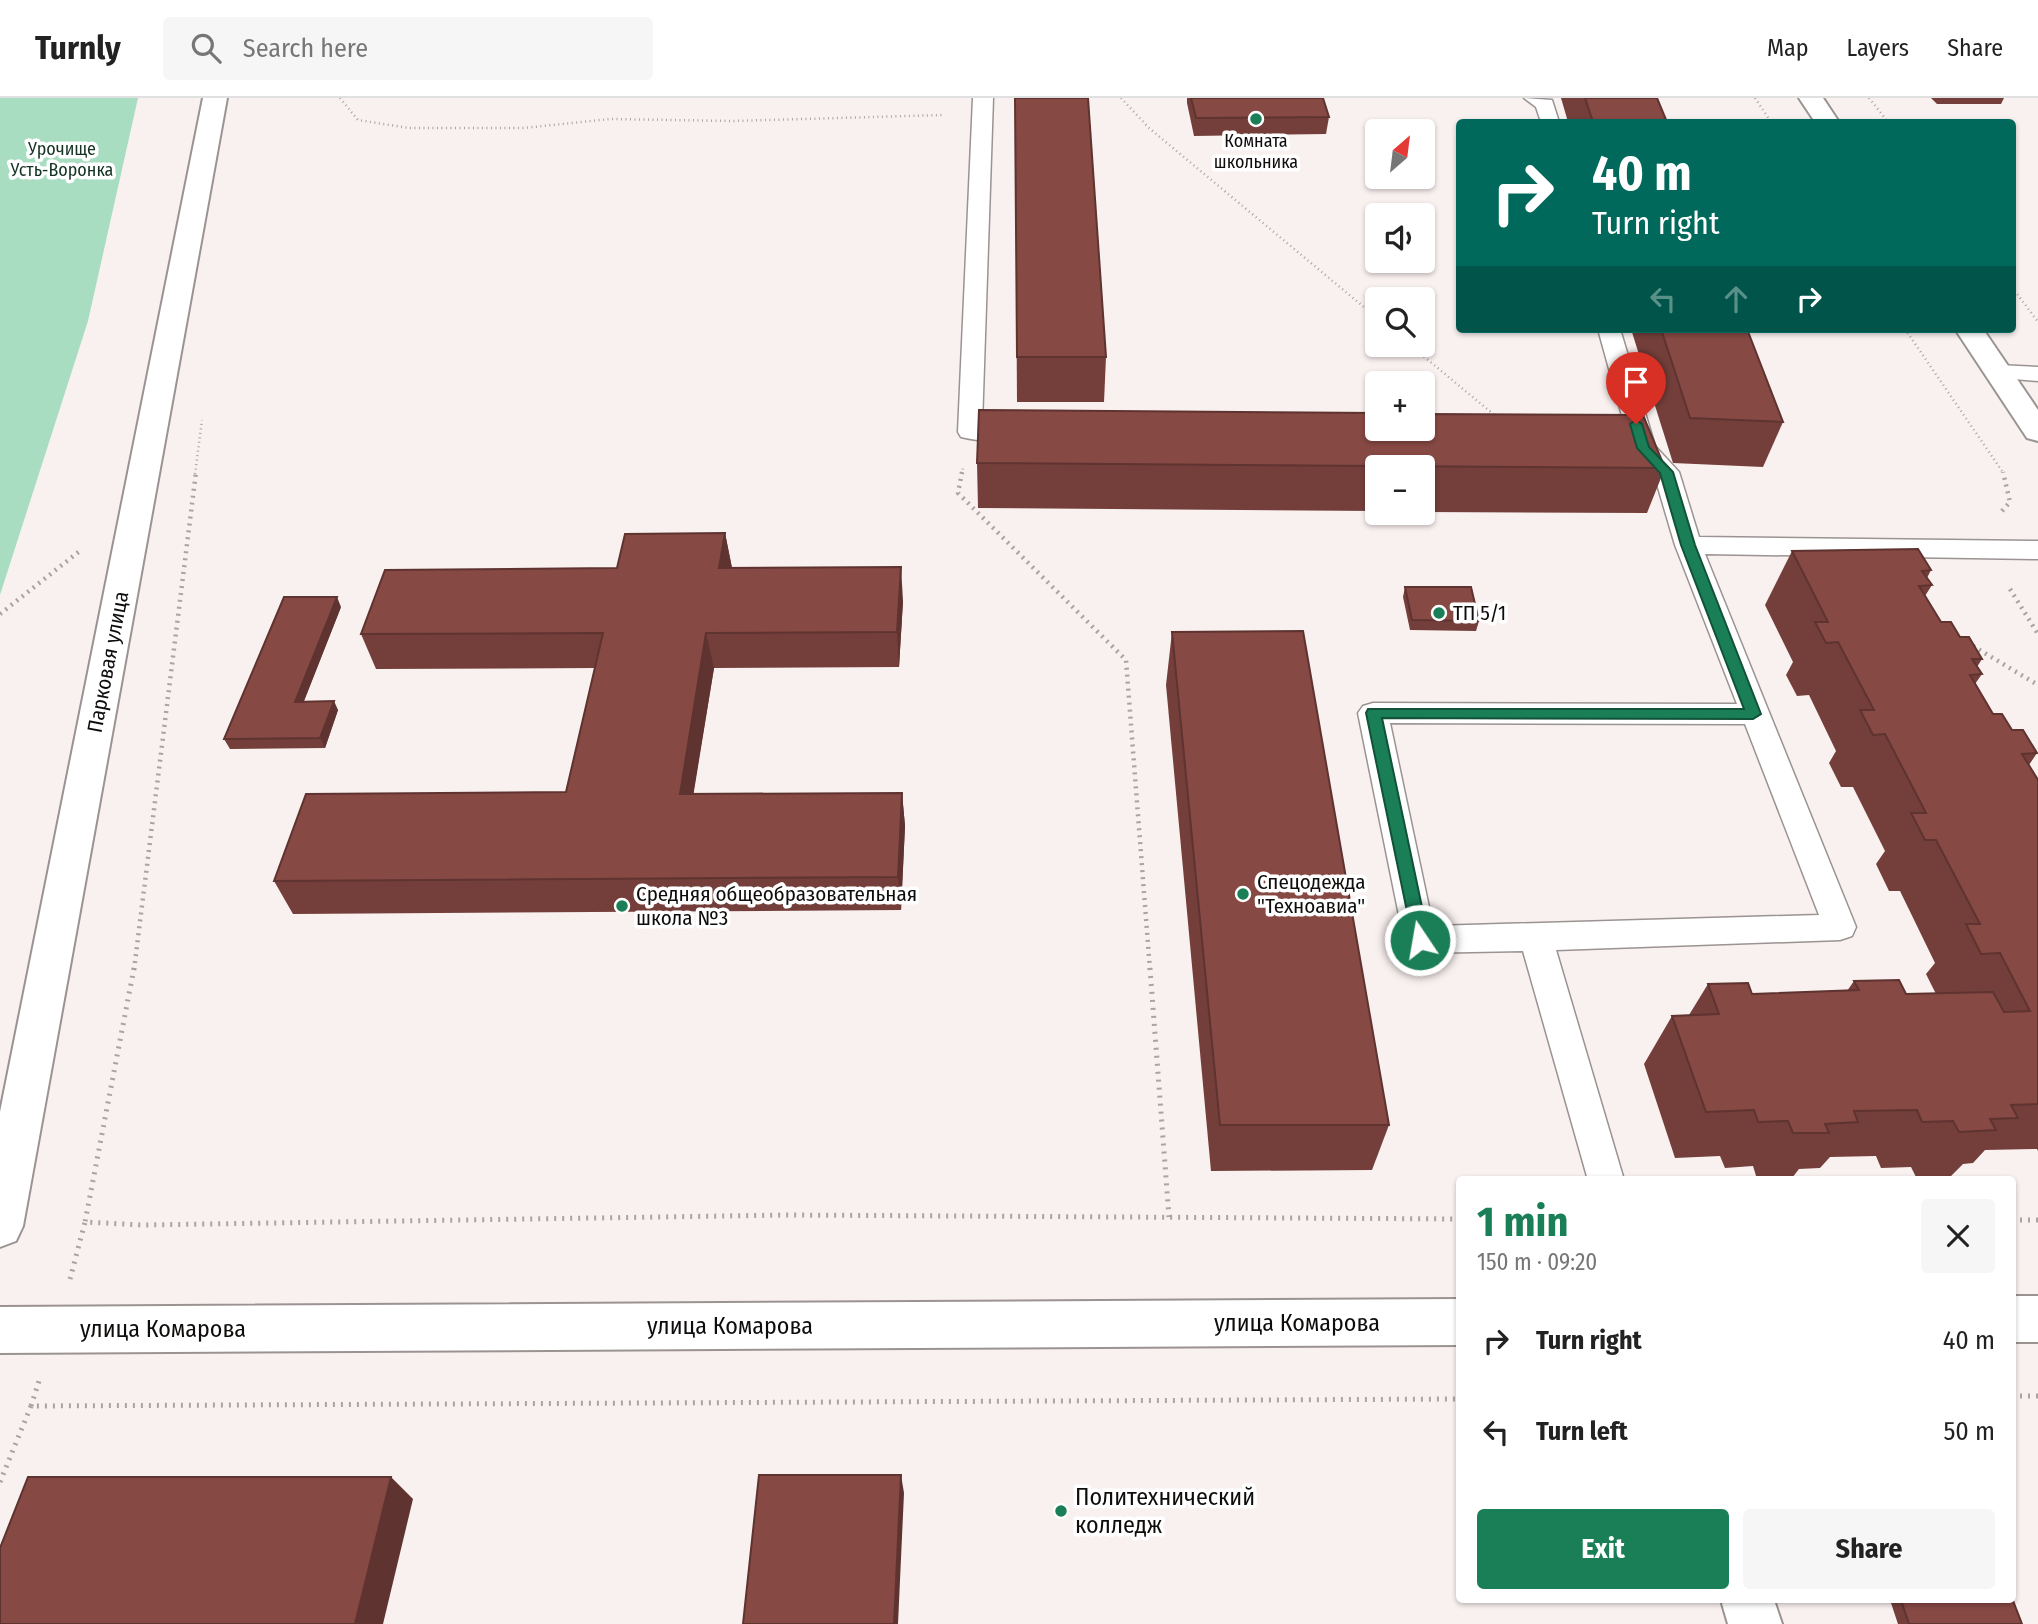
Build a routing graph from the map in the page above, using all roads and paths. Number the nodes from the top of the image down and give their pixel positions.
1 (215, 98) edge
2 (340, 98) edge
3 (1121, 98) edge
4 (1534, 98) edge
5 (1755, 98) edge
6 (1811, 98) edge
7 (1869, 98) edge
8 (983, 106) edge
9 (1549, 119) edge
10 (1769, 119) edge
11 (1825, 119) edge
12 (1886, 119) edge
13 (2016, 292) edge
14 (1365, 307) edge
15 (2038, 322) edge
16 (1610, 333) edge
17 (1908, 333) edge
18 (1972, 333) edge
19 (1425, 357) edge
20 (1998, 372) junction
21 (2038, 374) edge
22 (203, 414) dead end
23 (1504, 422) edge
24 (970, 432) junction
25 (2038, 432) edge
26 (1039, 433) edge
27 (1602, 447) edge
28 (1643, 448) junction
29 (138, 508) junction
30 (1688, 545) junction
31 (1986, 550) junction
32 (2038, 550) edge
33 (0, 614) edge
34 (2038, 634) edge
35 (1970, 644) edge
36 (2038, 685) edge
37 (1753, 714) junction
38 (1536, 937) junction
39 (1605, 1176) edge
40 (1169, 1217) junction
41 (1456, 1219) edge
42 (2016, 1220) edge
43 (2038, 1220) edge
44 (0, 1226) edge
45 (2016, 1319) edge
46 (2038, 1319) edge
47 (1456, 1322) edge
48 (0, 1330) edge
49 (2016, 1396) edge
50 (2038, 1396) edge
51 (1456, 1399) edge
52 (0, 1482) edge
53 (1749, 1603) edge
54 (1755, 1624) edge

1 - 29 street, Парковая улица
2 - 8 path
3 - 14 path
4 - 9 lane
5 - 10 path
6 - 11 street
7 - 12 path
8 - 24 lane
13 - 15 path
16 - 28 lane
17 - 31 path
18 - 20 street
19 - 23 path
20 - 21 lane
20 - 25 street
22 - 40 path
24 - 26 lane
24 - 40 path
27 - 28 lane
28 - 30 lane
29 - 33 path
29 - 44 street, Парковая улица
30 - 31 lane
30 - 37 lane
31 - 32 lane
31 - 34 path
35 - 36 path
37 - 38 lane
37 - 38 lane
38 - 39 lane
40 - 41 path
42 - 43 path
45 - 46 street
47 - 48 street, улица Комарова
49 - 50 path
51 - 52 path
53 - 54 street

